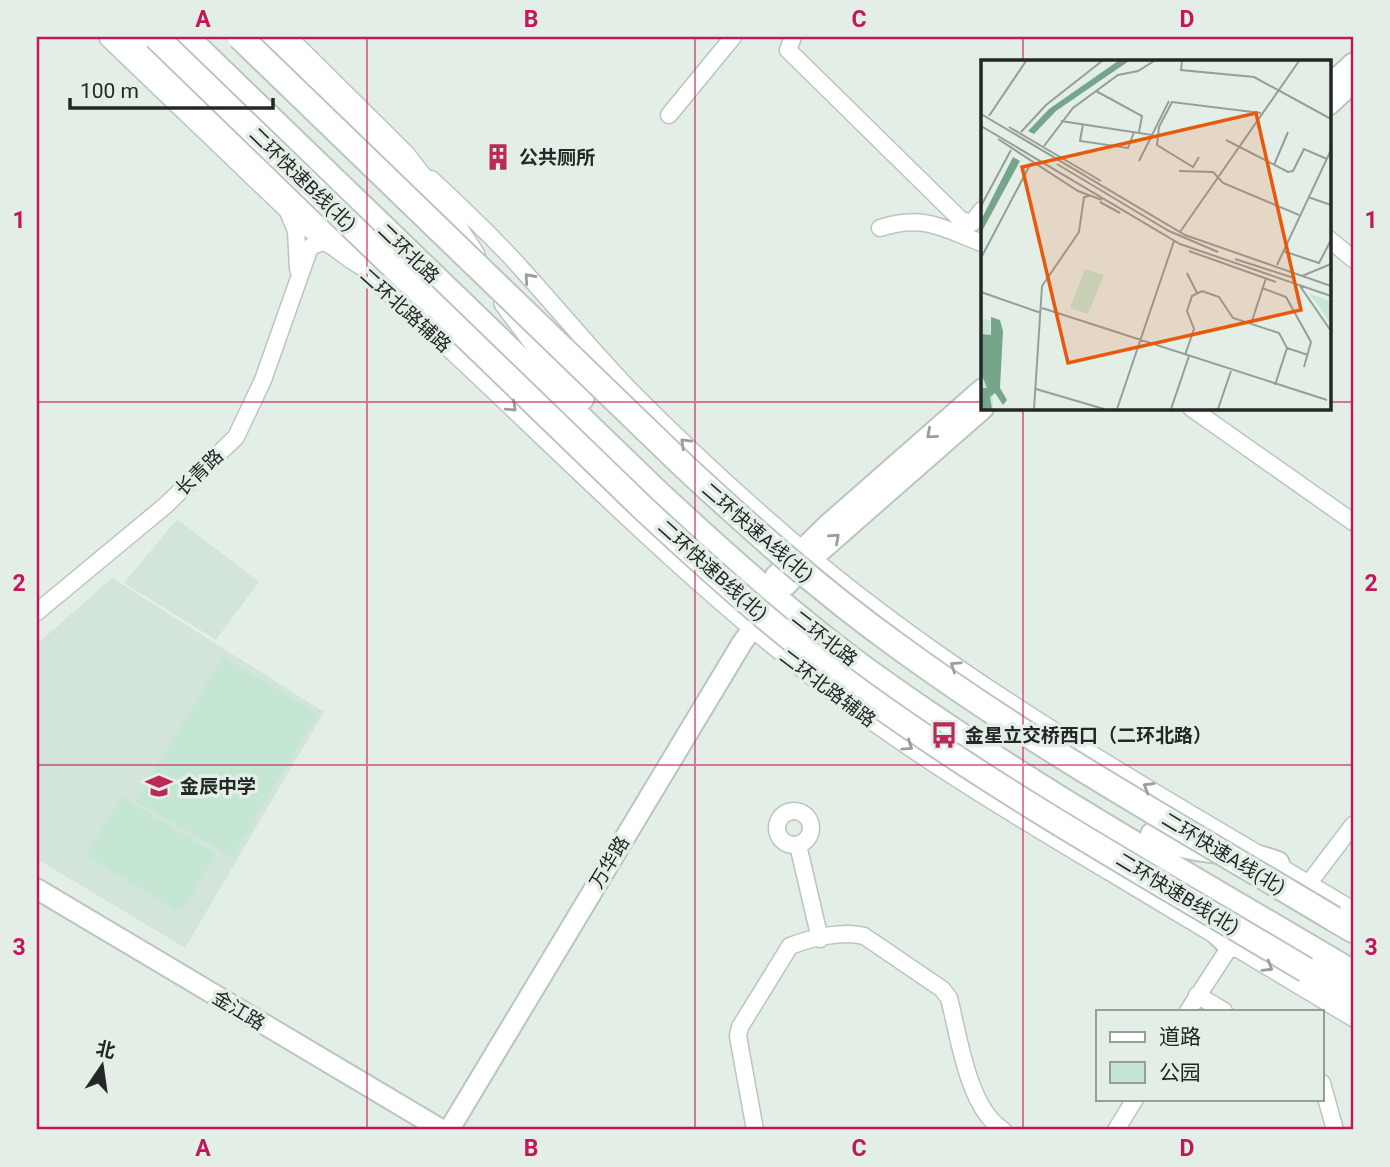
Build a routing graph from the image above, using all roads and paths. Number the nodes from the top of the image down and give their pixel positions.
1 (110, 37) edge
2 (131, 37) edge
3 (156, 37) edge
4 (186, 37) edge
5 (209, 37) edge
6 (240, 37) edge
7 (265, 37) edge
8 (285, 37) edge
9 (733, 37) edge
10 (793, 37) edge
11 (1353, 63) edge
12 (1353, 83) edge
13 (1330, 84) edge
14 (1330, 104) edge
15 (669, 115) dead end
16 (372, 121) junction
17 (285, 206) junction
18 (981, 211) edge
19 (880, 228) dead end
20 (1330, 240) edge
21 (981, 243) edge
22 (335, 246) junction
23 (1353, 259) edge
24 (295, 285) junction
25 (476, 306) junction
26 (981, 390) edge
27 (578, 404) junction
28 (982, 410) edge
29 (1194, 410) edge
30 (1353, 522) edge
31 (807, 553) junction
32 (778, 586) junction
33 (37, 612) edge
34 (751, 628) junction
35 (1353, 825) edge
36 (1149, 842) junction
37 (798, 845) dead end
38 (1277, 864) junction
39 (1309, 883) junction
40 (37, 889) edge
41 (1353, 910) edge
42 (1353, 930) edge
43 (820, 939) junction
44 (1230, 944) junction
45 (1353, 955) edge
46 (1353, 973) edge
47 (1197, 995) junction
48 (1353, 998) edge
49 (1189, 1010) edge
50 (1222, 1010) edge
51 (1353, 1018) edge
52 (1324, 1090) edge
53 (1134, 1100) edge
54 (442, 1130) edge
55 (449, 1130) edge
56 (755, 1130) edge
57 (1003, 1130) edge
58 (1116, 1130) edge
59 (1335, 1130) edge

1 - 17 main road
2 - 27 main road, bridge
3 - 27 main road, 二环快速B线(北), bridge
4 - 25 main road, 二环北路
5 - 25 main road, 二环北路
6 - 27 main road, 二环快速A线(北), bridge
7 - 27 main road, bridge
8 - 16 main road
9 - 15 street
10 - 18 street
11 - 13 street
12 - 14 street
16 - 27 main road
31 -> 16 street
17 - 22 main road
17 - 24 street
19 - 21 street
20 - 23 street
22 - 24 street
22 - 27 main road
22 -> 34 street, 二环北路辅路
24 - 33 street, 长青路
25 - 27 main road, 二环北路
26 -> 31 street, 万华路
27 - 32 main road, 二环北路
27 - 42 main road, 二环快速A线(北), bridge
27 - 48 main road, 二环快速B线(北), bridge
31 -> 28 street, 万华路
29 - 30 street
31 - 32 street, 万华路
38 -> 31 street
32 - 34 street, 万华路
32 - 36 main road, 二环北路
34 -> 44 street, 二环北路辅路
34 - 55 street, 万华路
35 - 39 street
36 - 38 main road
36 - 44 main road
36 - 45 main road, 二环北路
36 - 46 main road, 二环北路
37 - 43 street
38 - 39 street
39 - 41 street
40 - 54 street, 金江路
43 - 56 street
43 - 57 street
44 - 47 street
44 -> 51 street, 二环北路辅路
47 - 49 street
47 - 50 street
52 - 59 street
53 - 58 street

